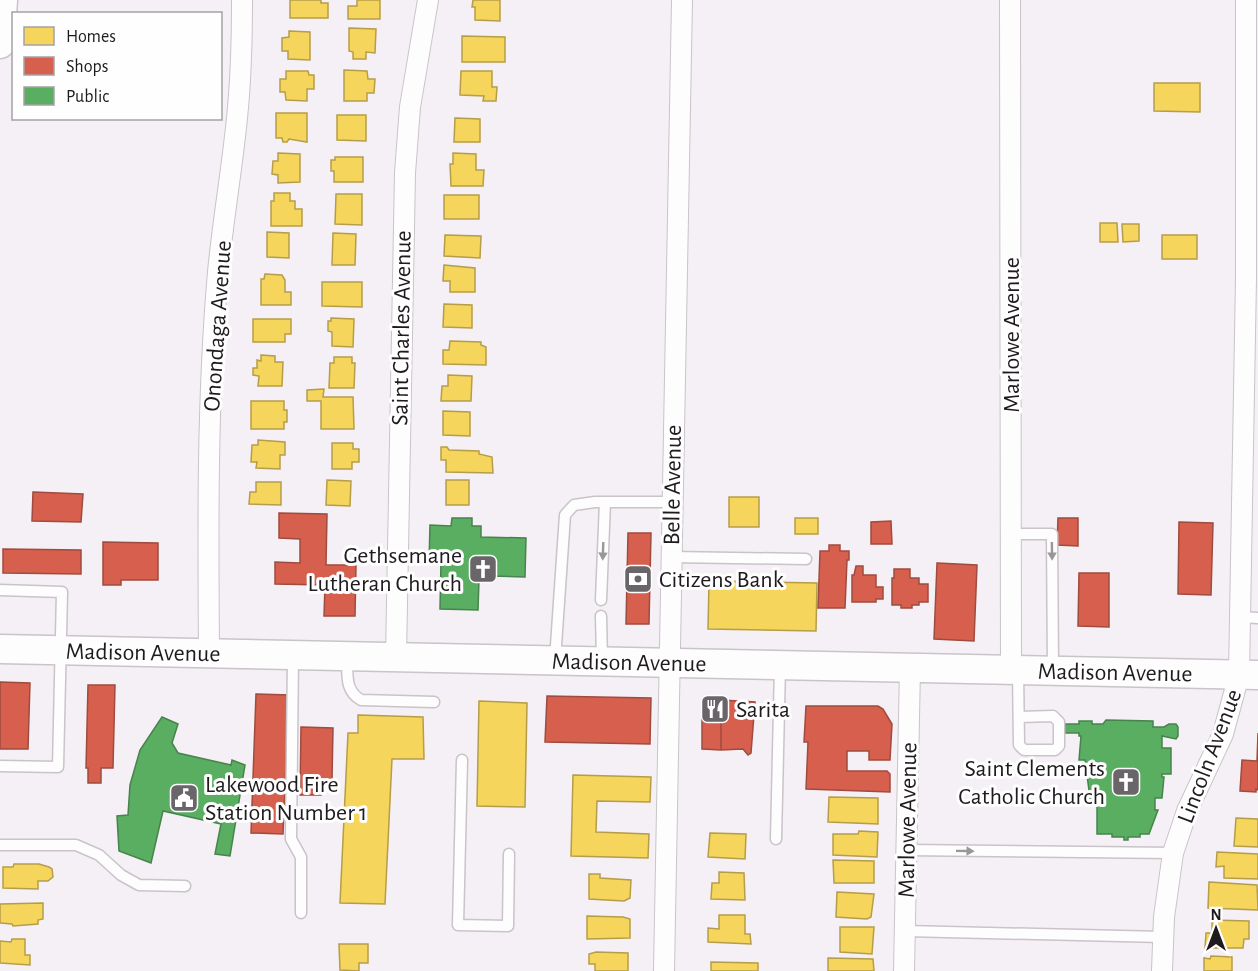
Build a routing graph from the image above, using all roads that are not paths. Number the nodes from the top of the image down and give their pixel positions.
1 (3, 0) edge
2 (242, 0) edge
3 (428, 0) edge
4 (682, 0) edge
5 (1010, 0) edge
6 (1246, 0) edge
7 (0, 35) edge
8 (605, 502) junction
9 (672, 502) junction
10 (1011, 534) junction
11 (671, 557) junction
12 (806, 559) dead end
13 (0, 590) edge
14 (601, 600) dead end
15 (601, 616) dead end
16 (1249, 617) edge
17 (0, 649) edge
18 (62, 651) junction
19 (209, 654) junction
20 (293, 655) junction
21 (347, 657) junction
22 (396, 657) junction
23 (555, 661) junction
24 (602, 662) junction
25 (669, 663) junction
26 (780, 666) junction
27 (910, 668) junction
28 (1015, 670) junction
29 (1053, 671) junction
30 (1249, 675) edge
31 (434, 702) dead end
32 (1019, 717) junction
33 (462, 760) dead end
34 (0, 766) edge
35 (776, 839) dead end
36 (0, 845) edge
37 (906, 850) junction
38 (1173, 853) junction
39 (509, 854) dead end
40 (185, 886) dead end
41 (300, 912) dead end
42 (905, 931) junction
43 (1163, 937) junction
44 (664, 971) edge
45 (904, 971) edge
46 (1162, 971) edge

1 - 7 main road
2 - 19 street, Onondaga Avenue
3 - 22 street, Saint Charles Avenue
4 - 9 street, Belle Avenue
5 - 10 street, Marlowe Avenue
6 - 16 street, Lincoln Avenue
8 - 9 lane
8 -> 14 lane
8 - 23 lane
9 - 11 street, Belle Avenue
10 - 28 street, Marlowe Avenue
10 -> 29 lane
11 - 12 lane
11 - 25 street, Belle Avenue
13 - 18 lane
15 - 24 lane
16 - 30 street, Lincoln Avenue
17 - 18 main road, Madison Avenue
18 - 19 main road, Madison Avenue
18 - 34 lane
19 - 20 main road, Madison Avenue
20 - 21 main road, Madison Avenue
20 - 41 lane
21 - 22 main road, Madison Avenue
21 - 31 lane
22 - 23 main road, Madison Avenue
23 - 24 main road, Madison Avenue
24 - 25 main road, Madison Avenue
25 - 26 main road, Madison Avenue
25 - 44 street, Belle Avenue
26 - 27 main road, Madison Avenue
26 - 35 lane
27 - 28 main road, Madison Avenue
27 - 37 street, Marlowe Avenue
28 - 29 main road, Madison Avenue
28 - 32 lane
29 - 30 main road, Madison Avenue
30 - 38 street, Lincoln Avenue
32 - 32 lane
33 - 39 lane
36 - 40 lane
37 -> 38 lane
37 - 42 street, Marlowe Avenue
38 - 43 street, Lincoln Avenue
42 - 43 lane
42 - 45 street, Marlowe Avenue
43 - 46 street, Lincoln Avenue

